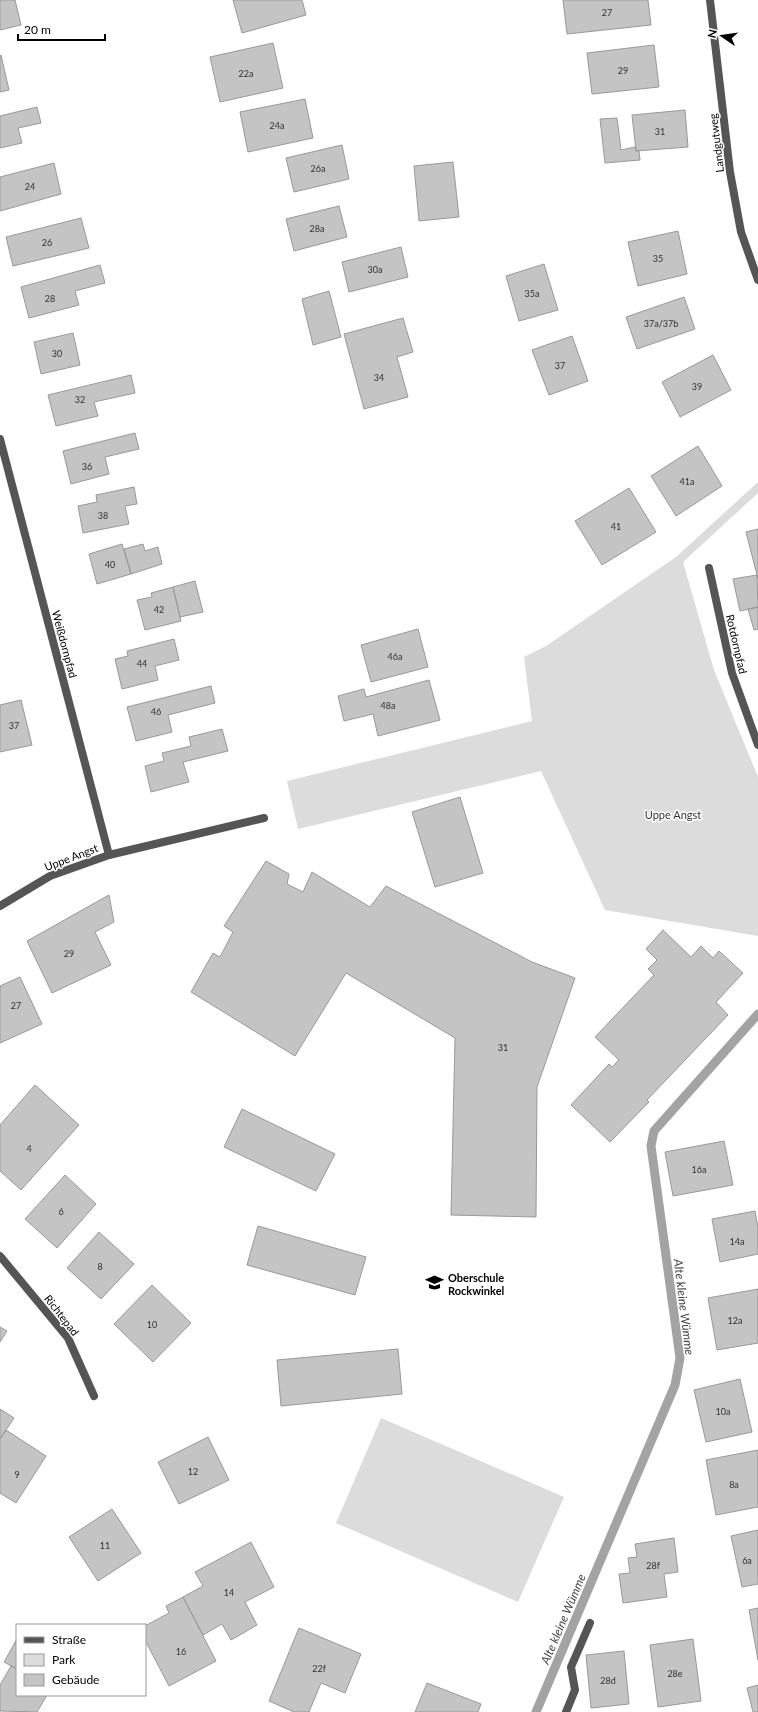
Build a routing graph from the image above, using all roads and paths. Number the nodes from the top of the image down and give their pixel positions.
1 (710, 0) edge
2 (758, 280) edge
3 (0, 439) edge
4 (709, 568) dead end
5 (758, 745) edge
6 (264, 818) dead end
7 (109, 855) junction
8 (0, 906) edge
9 (0, 1256) edge
10 (94, 1396) dead end
11 (590, 1623) dead end
12 (566, 1712) edge

1 - 2 street, Landgutweg
3 - 7 street, Weißdornpfad
4 - 5 street, Rotdornpfad
6 - 7 street, Uppe Angst
7 - 8 street, Uppe Angst
9 - 10 street, Richtepad
11 - 12 street

